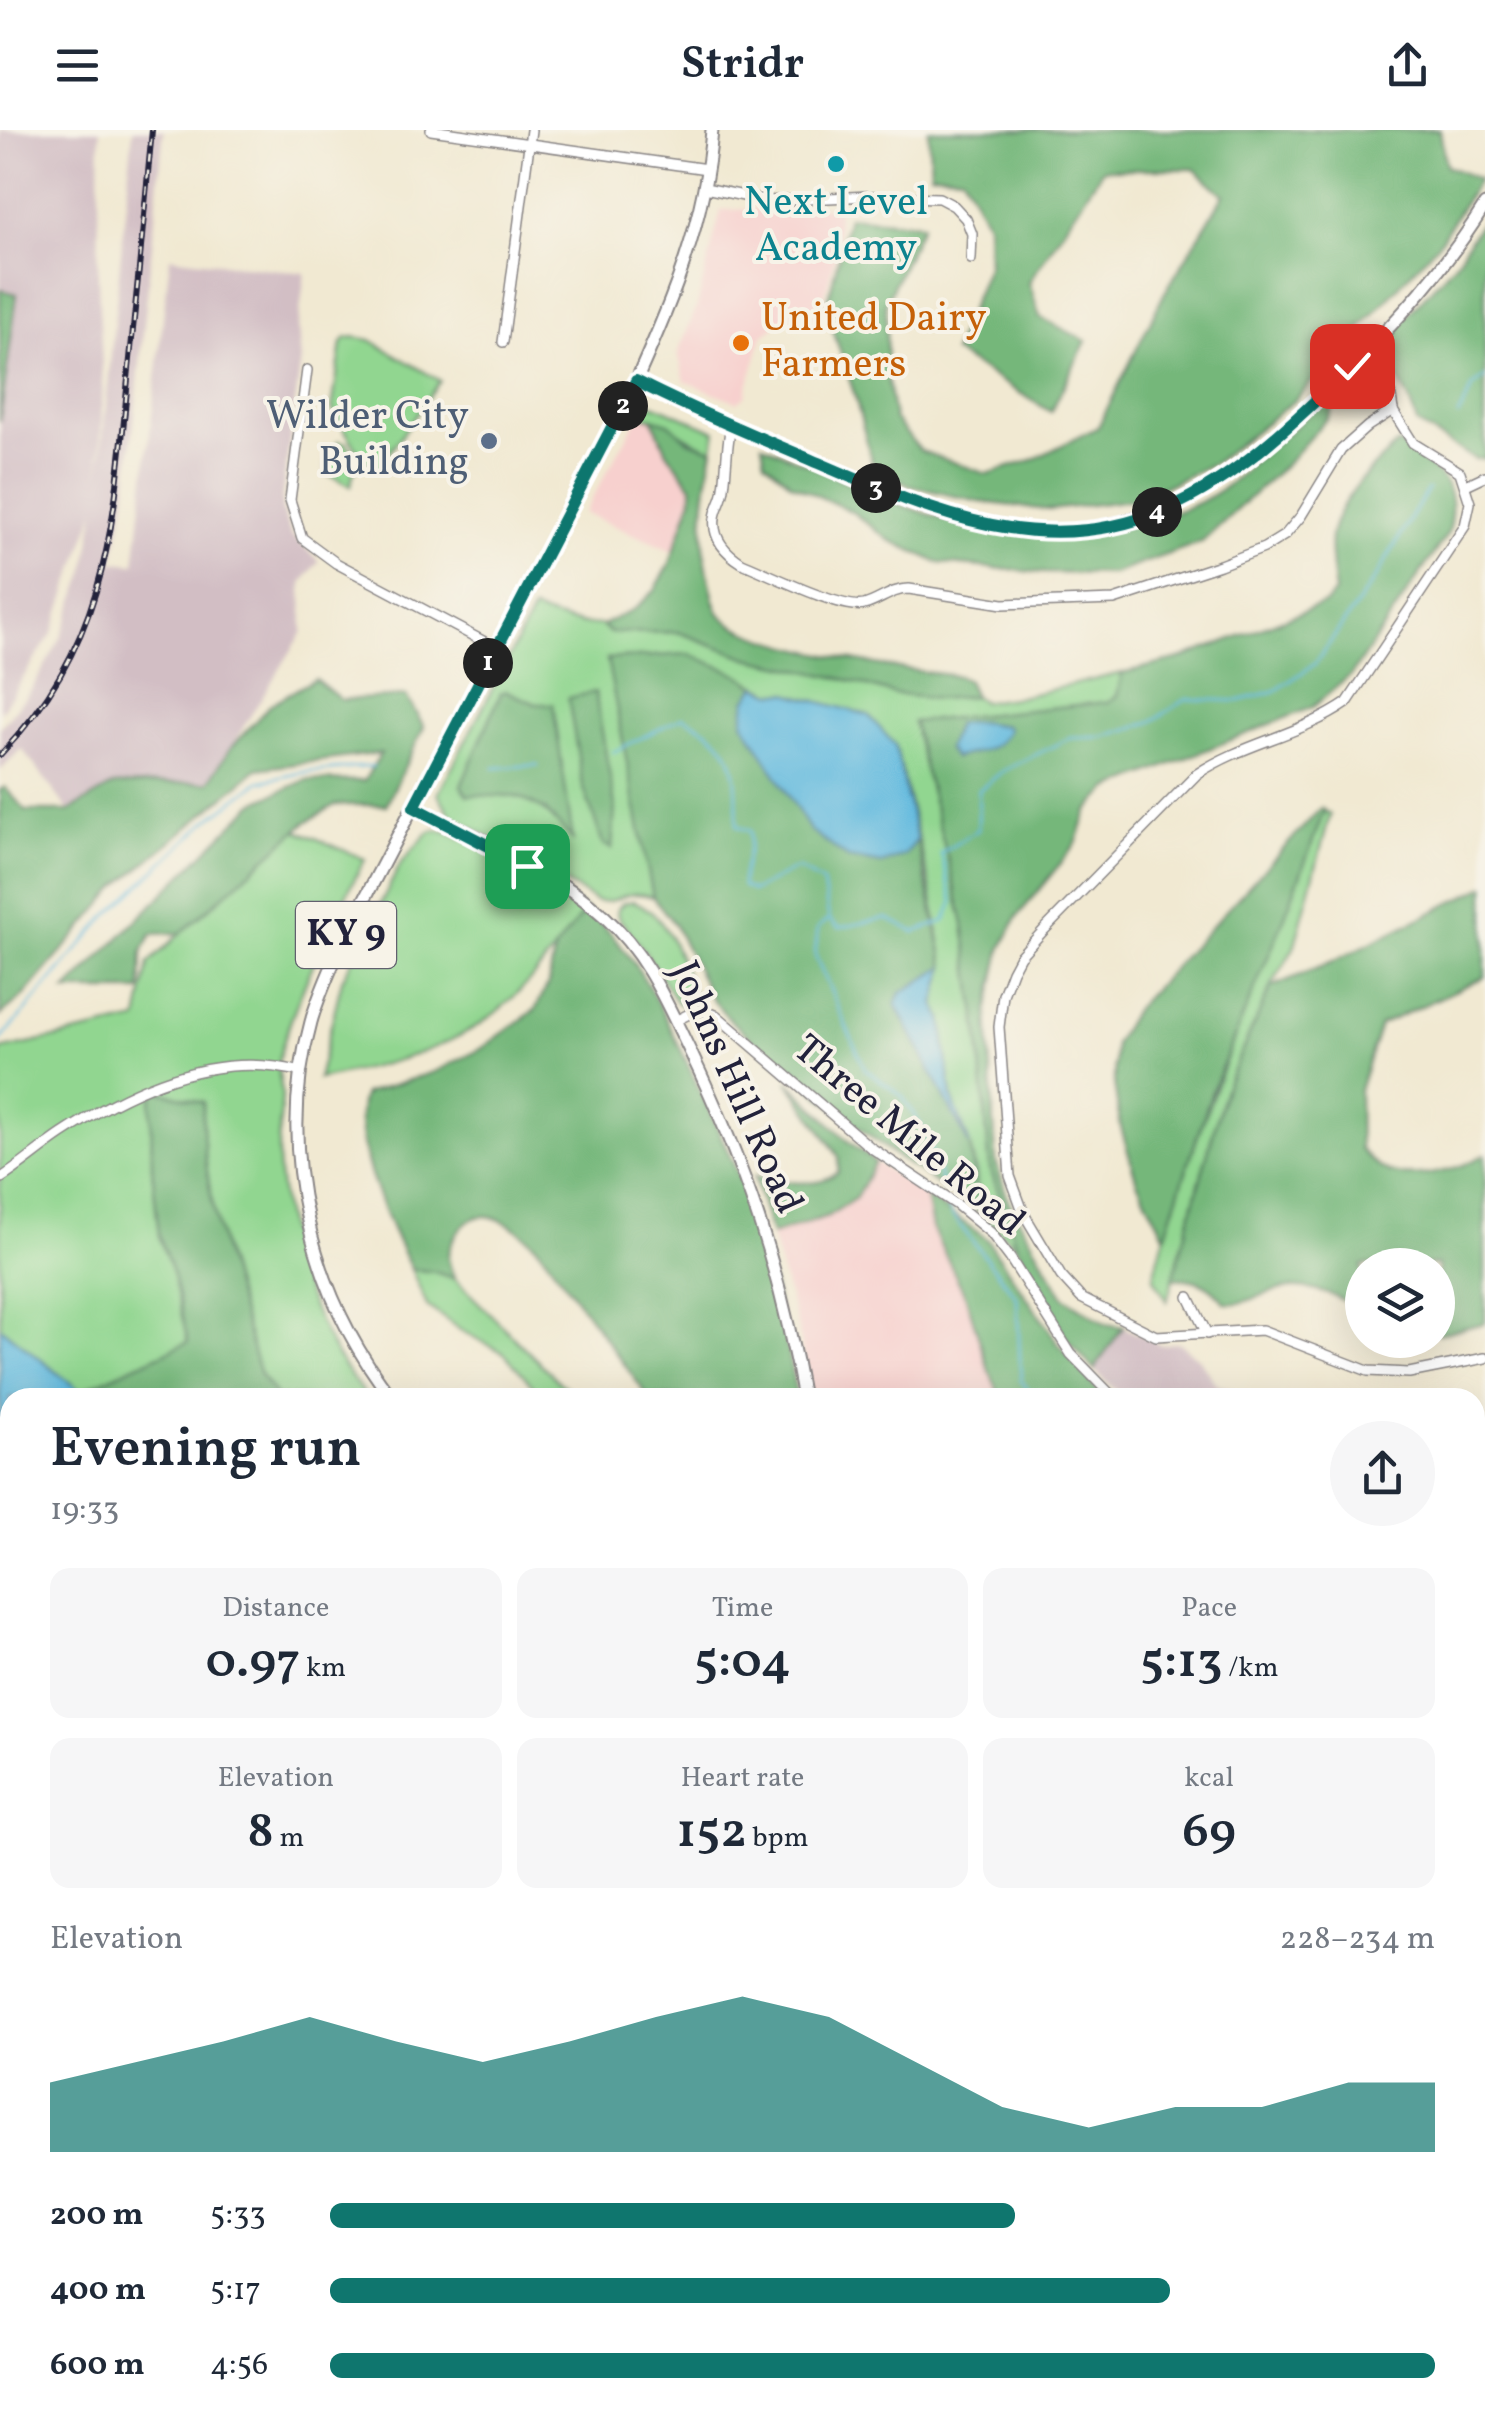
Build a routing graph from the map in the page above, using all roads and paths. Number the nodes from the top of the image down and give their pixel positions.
1 (432, 130) edge
2 (531, 130) edge
3 (712, 130) edge
4 (530, 144) junction
5 (707, 169) junction
6 (705, 188) junction
7 (1485, 205) edge
8 (972, 260) dead end
9 (503, 342) dead end
10 (1365, 354) junction
11 (307, 370) dead end
12 (636, 381) junction
13 (1394, 410) junction
14 (731, 426) junction
15 (1485, 476) edge
16 (1466, 485) junction
17 (496, 648) junction
18 (414, 807) junction
19 (675, 1020) junction
20 (301, 1072) junction
21 (0, 1179) edge
22 (1189, 1297) dead end
23 (1207, 1334) junction
24 (1485, 1358) edge
25 (386, 1388) edge
26 (802, 1388) edge
27 (1104, 1388) edge

1 - 4 street
2 - 4 street
3 - 5 main road, KY 9
4 - 5 street
4 - 9 street
5 - 6 main road, KY 9
6 - 8 street
6 - 12 main road, KY 9
7 - 10 main road
10 - 13 street
10 - 14 main road
11 - 17 street
12 - 14 main road
12 - 17 main road, KY 9
13 - 14 street
13 - 16 street
15 - 16 street
16 - 23 street
17 - 18 main road, KY 9
18 - 19 main road, Johns Hill Road
18 - 20 main road, KY 9
19 - 26 main road, Johns Hill Road
19 - 27 street, Three Mile Road
20 - 21 street
20 - 25 main road, KY 9
22 - 23 street
23 - 24 street

